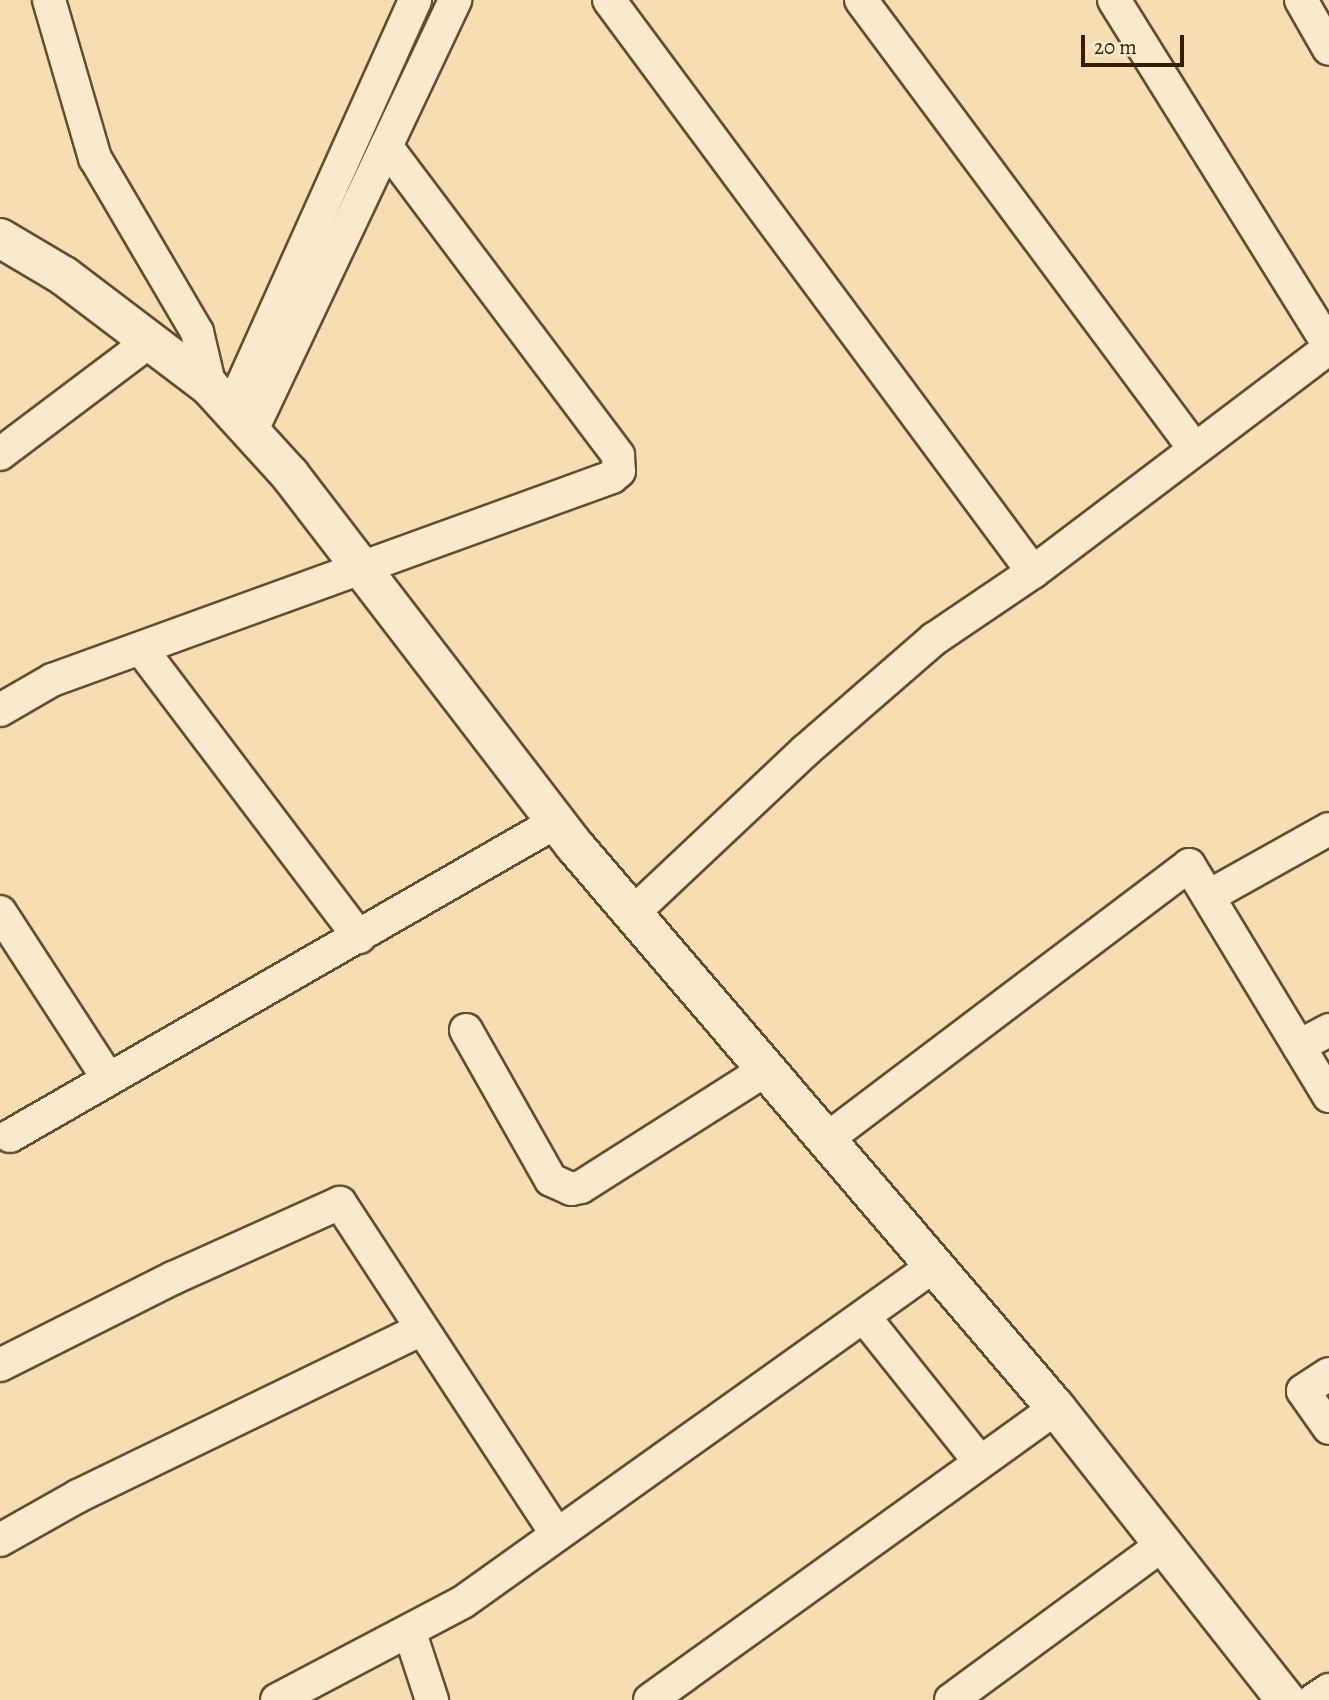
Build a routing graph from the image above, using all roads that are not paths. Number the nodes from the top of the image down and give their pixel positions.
1 (49, 0) edge
2 (415, 0) edge
3 (455, 0) edge
4 (609, 0) edge
5 (861, 0) edge
6 (1114, 0) edge
7 (1301, 0) edge
8 (1329, 49) edge
9 (386, 146) junction
10 (0, 238) edge
11 (150, 341) junction
12 (1329, 346) edge
13 (231, 410) junction
14 (4, 445) edge
15 (1194, 448) junction
16 (360, 567) junction
17 (1033, 572) junction
18 (142, 650) junction
19 (0, 710) edge
20 (556, 822) junction
21 (1329, 829) edge
22 (1211, 895) junction
23 (0, 912) edge
24 (632, 914) junction
25 (359, 937) junction
26 (466, 1030) dead end
27 (1329, 1030) edge
28 (1299, 1046) junction
29 (767, 1069) junction
30 (108, 1078) junction
31 (1329, 1096) edge
32 (10, 1136) dead end
33 (827, 1139) junction
34 (935, 1265) junction
35 (865, 1318) junction
36 (420, 1329) junction
37 (0, 1365) edge
38 (1329, 1374) edge
39 (1056, 1408) junction
40 (1329, 1428) edge
41 (980, 1462) junction
42 (557, 1534) junction
43 (0, 1539) edge
44 (1163, 1544) junction
45 (410, 1633) junction
46 (1329, 1690) edge
47 (277, 1700) edge
48 (432, 1700) edge
49 (650, 1700) edge
50 (951, 1700) edge
51 (1286, 1700) edge
52 (1314, 1700) edge

1 - 13 street
2 - 13 street
3 - 9 street
4 - 17 street
5 - 15 street
6 - 12 street
7 - 8 street
9 - 13 street
9 - 16 street
10 - 11 street
11 - 13 street
11 - 14 street
12 - 15 street
13 - 16 street
15 - 17 street
16 - 18 street
16 - 20 street
17 - 24 street
18 - 19 street
18 - 25 street
20 - 24 street
20 - 25 street
21 - 22 street
22 - 28 street
22 - 33 street
23 - 30 street
24 - 29 street
25 - 30 street
26 - 29 street
27 - 28 street
28 - 31 street
29 - 33 street
30 - 32 street
33 - 34 street
34 - 35 street
34 - 39 street
35 - 41 street
35 - 42 street
36 - 37 street
36 - 42 street
36 - 43 street
38 - 40 street
39 - 41 street
39 - 44 street
41 - 49 street
42 - 45 street
44 - 50 street
44 - 51 street
45 - 47 street
45 - 48 street
46 - 52 street

